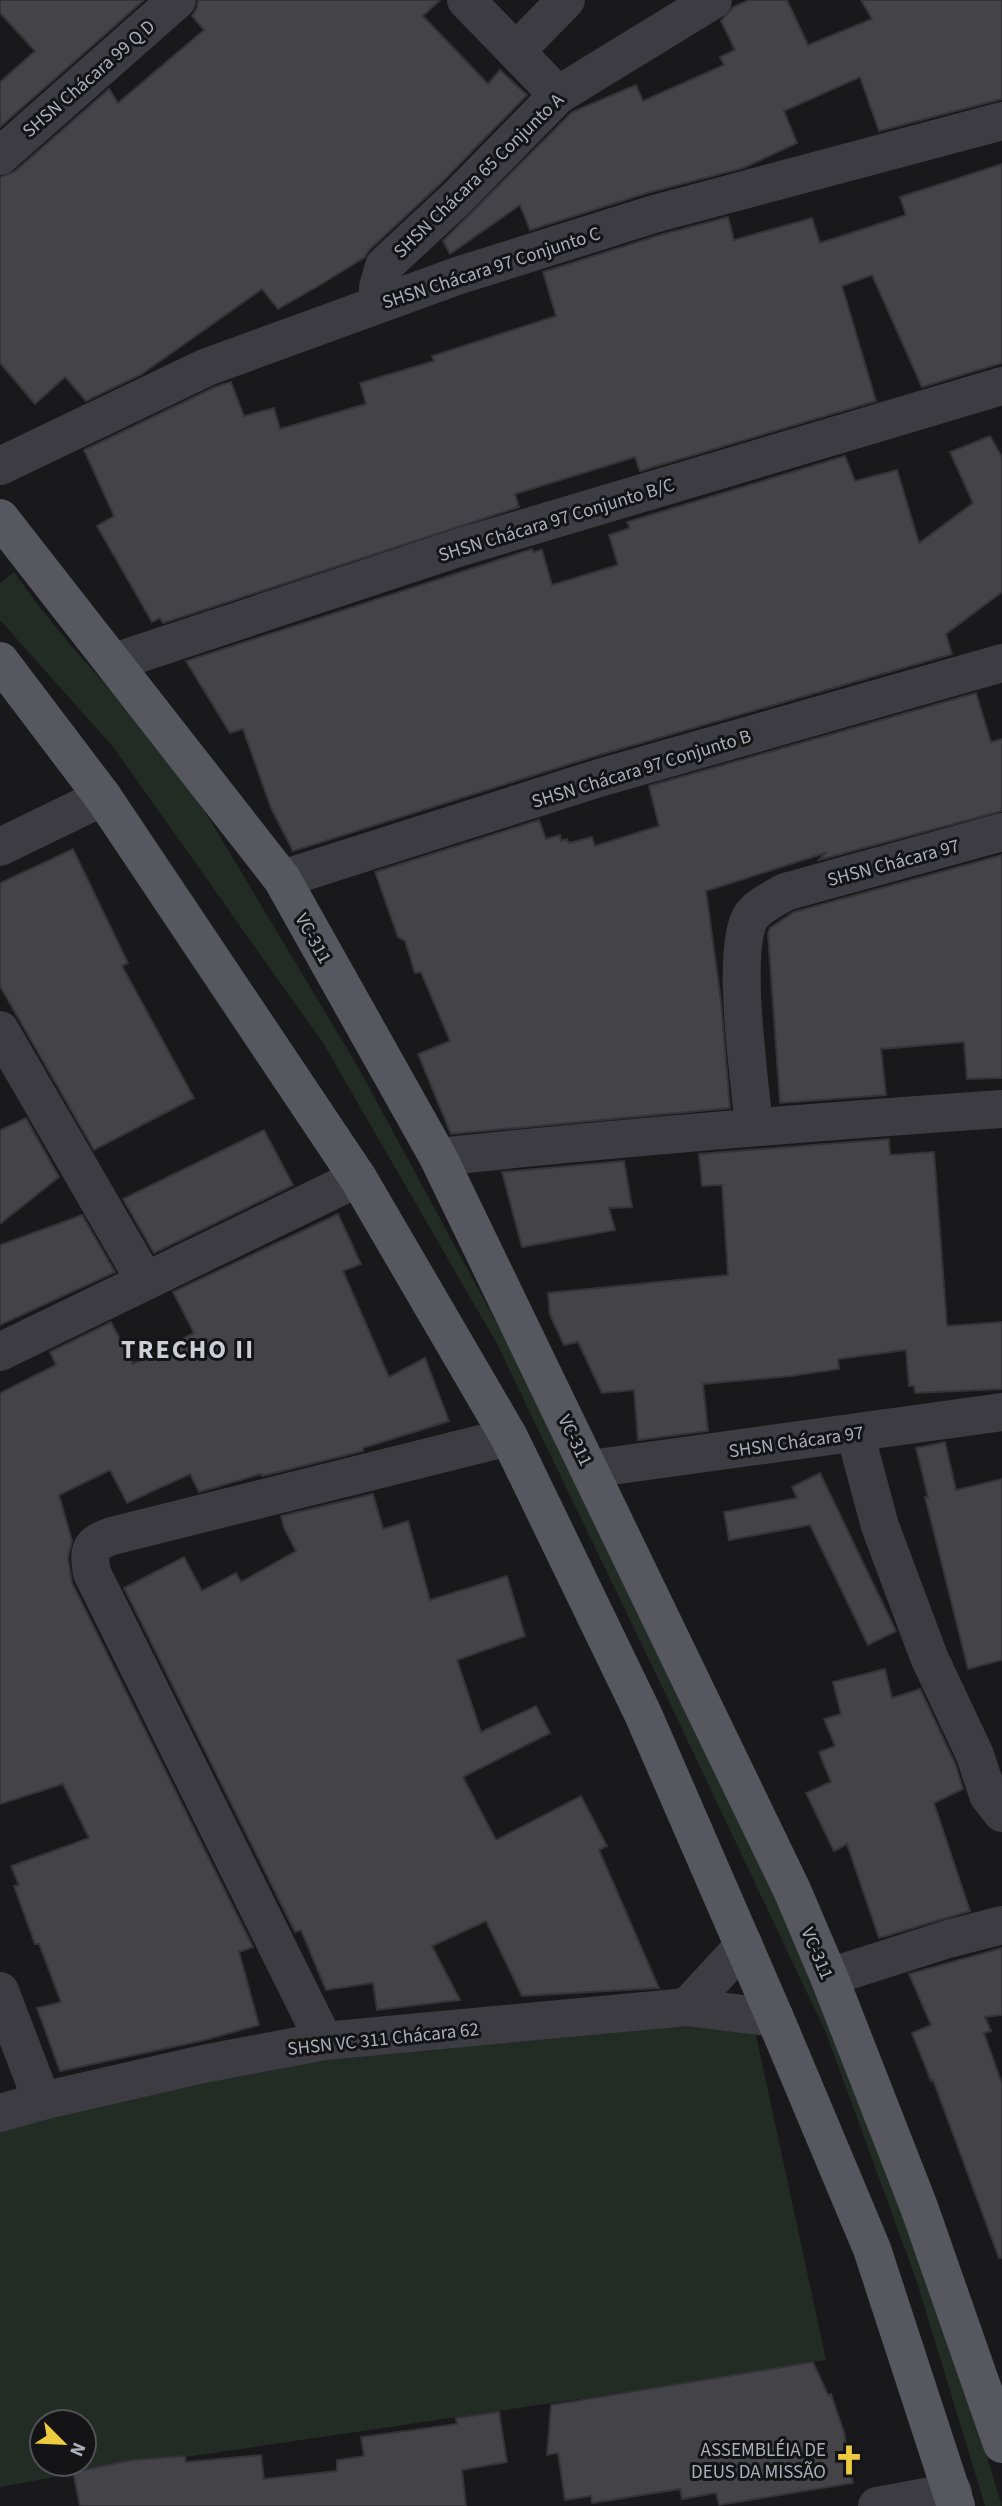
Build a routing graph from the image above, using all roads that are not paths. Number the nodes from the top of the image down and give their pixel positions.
1 (177, 0) edge
2 (466, 0) edge
3 (566, 0) edge
4 (713, 0) edge
5 (517, 50) junction
6 (558, 95) junction
7 (1002, 121) edge
8 (0, 156) edge
9 (379, 304) junction
10 (1002, 386) edge
11 (0, 466) edge
12 (1, 528) edge
13 (0, 661) edge
14 (114, 662) junction
15 (1002, 663) edge
16 (103, 797) junction
17 (1002, 832) edge
18 (0, 847) edge
19 (282, 879) junction
20 (0, 1030) edge
21 (1002, 1109) edge
22 (754, 1127) junction
23 (438, 1157) junction
24 (358, 1178) junction
25 (145, 1281) junction
26 (0, 1352) edge
27 (1002, 1412) edge
28 (855, 1433) junction
29 (509, 1437) junction
30 (590, 1469) junction
31 (1002, 1813) edge
32 (1002, 1925) edge
33 (744, 1945) junction
34 (829, 1977) junction
35 (0, 1992) edge
36 (687, 2007) junction
37 (775, 2018) junction
38 (324, 2041) junction
39 (42, 2101) junction
40 (0, 2113) edge
41 (1002, 2444) edge
42 (955, 2499) edge
43 (877, 2506) edge

1 - 8 street, SHSN Chácara 99 Q D
2 - 5 street
3 - 5 street
4 - 6 street, SHSN Chácara 65 Conjunto A
5 - 6 street
6 - 9 street, SHSN Chácara 65 Conjunto A
7 - 9 street, SHSN Chácara 97 Conjunto C
9 - 11 street, SHSN Chácara 97 Conjunto C
10 - 14 street, SHSN Chácara 97 Conjunto B/C
12 - 14 main road, VC-311
13 - 16 main road
14 - 19 main road, VC-311
15 - 19 street, SHSN Chácara 97 Conjunto B
16 - 18 street
16 - 24 main road
17 - 22 street, SHSN Chácara 97
19 - 23 main road, VC-311
20 - 25 street
21 - 22 street
22 - 23 street
23 - 30 main road, VC-311
24 - 25 street
24 - 29 main road
25 - 26 street
27 - 28 street, SHSN Chácara 97
28 - 30 street, SHSN Chácara 97
28 - 31 street
29 - 33 main road
29 - 38 street
30 - 34 main road, VC-311
32 - 34 street
33 - 36 street
33 - 37 main road
34 - 41 main road, VC-311
35 - 39 street
36 - 37 street, SHSN VC 311 Chácara 62
36 - 38 street, SHSN VC 311 Chácara 62
37 - 42 main road
38 - 39 street, SHSN VC 311 Chácara 62
39 - 40 street, SHSN VC 311 Chácara 62
42 - 43 street

